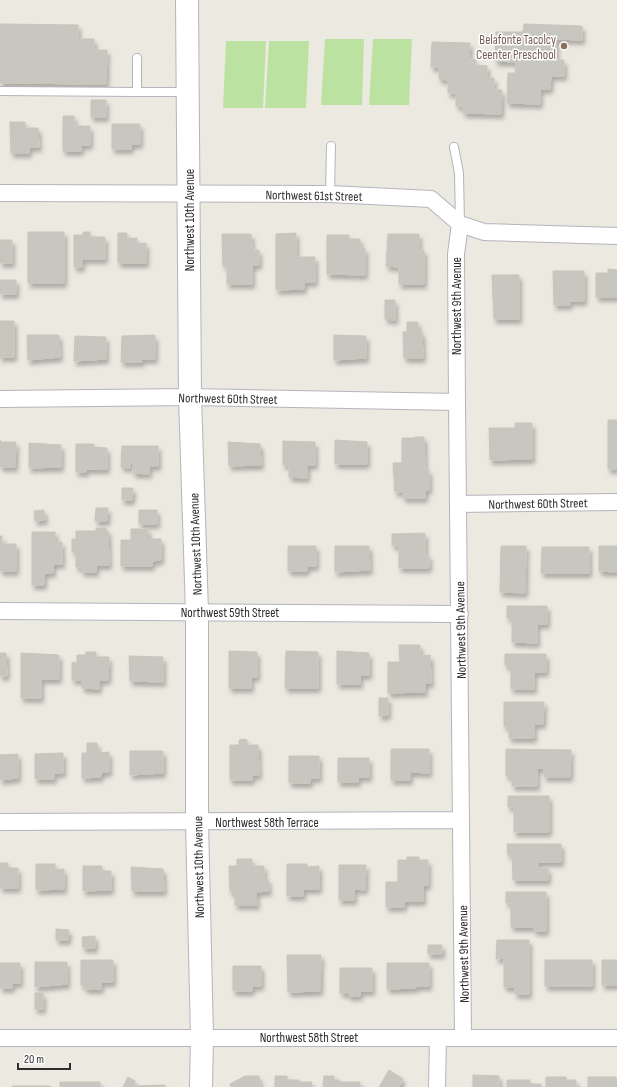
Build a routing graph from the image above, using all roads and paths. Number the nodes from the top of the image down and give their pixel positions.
1 (187, 0) edge
2 (137, 58) dead end
3 (0, 91) edge
4 (137, 92) junction
5 (188, 92) junction
6 (331, 146) dead end
7 (454, 147) dead end
8 (0, 193) edge
9 (188, 194) junction
10 (330, 194) junction
11 (460, 224) junction
12 (617, 236) edge
13 (190, 397) junction
14 (0, 399) edge
15 (456, 402) junction
16 (617, 502) edge
17 (458, 504) junction
18 (0, 611) edge
19 (197, 612) junction
20 (460, 614) junction
21 (461, 820) junction
22 (0, 822) edge
23 (197, 822) junction
24 (202, 1037) junction
25 (464, 1037) junction
26 (0, 1038) edge
27 (438, 1038) junction
28 (617, 1038) edge
29 (201, 1087) edge
30 (437, 1087) edge

1 - 5 street, Northwest 10th Avenue
2 - 4 lane
3 - 4 lane
4 - 5 lane
5 - 9 street, Northwest 10th Avenue
6 - 10 lane
7 - 11 lane
8 - 9 street, Northwest 61st Street
9 - 10 street, Northwest 61st Street
9 - 13 street, Northwest 10th Avenue
10 - 11 street, Northwest 61st Street
11 - 12 street, Northwest 61st Street
11 - 15 street, Northwest 9th Avenue
13 - 14 street, Northwest 60th Street
13 - 15 street, Northwest 60th Street
13 - 19 street, Northwest 10th Avenue
15 - 17 street, Northwest 9th Avenue
16 - 17 street, Northwest 60th Street
17 - 20 street, Northwest 9th Avenue
18 - 19 street, Northwest 59th Street
19 - 20 street, Northwest 59th Street
19 - 23 street, Northwest 10th Avenue
20 - 21 street, Northwest 9th Avenue
21 - 23 street, Northwest 58th Terrace
21 - 25 street, Northwest 9th Avenue
22 - 23 street, Northwest 58th Terrace
23 - 24 street, Northwest 10th Avenue
24 - 26 street, Northwest 58th Street
24 - 27 street, Northwest 58th Street
24 - 29 street, Northwest 10th Avenue
25 - 27 street, Northwest 58th Street
25 - 28 street, Northwest 58th Street
27 - 30 street

